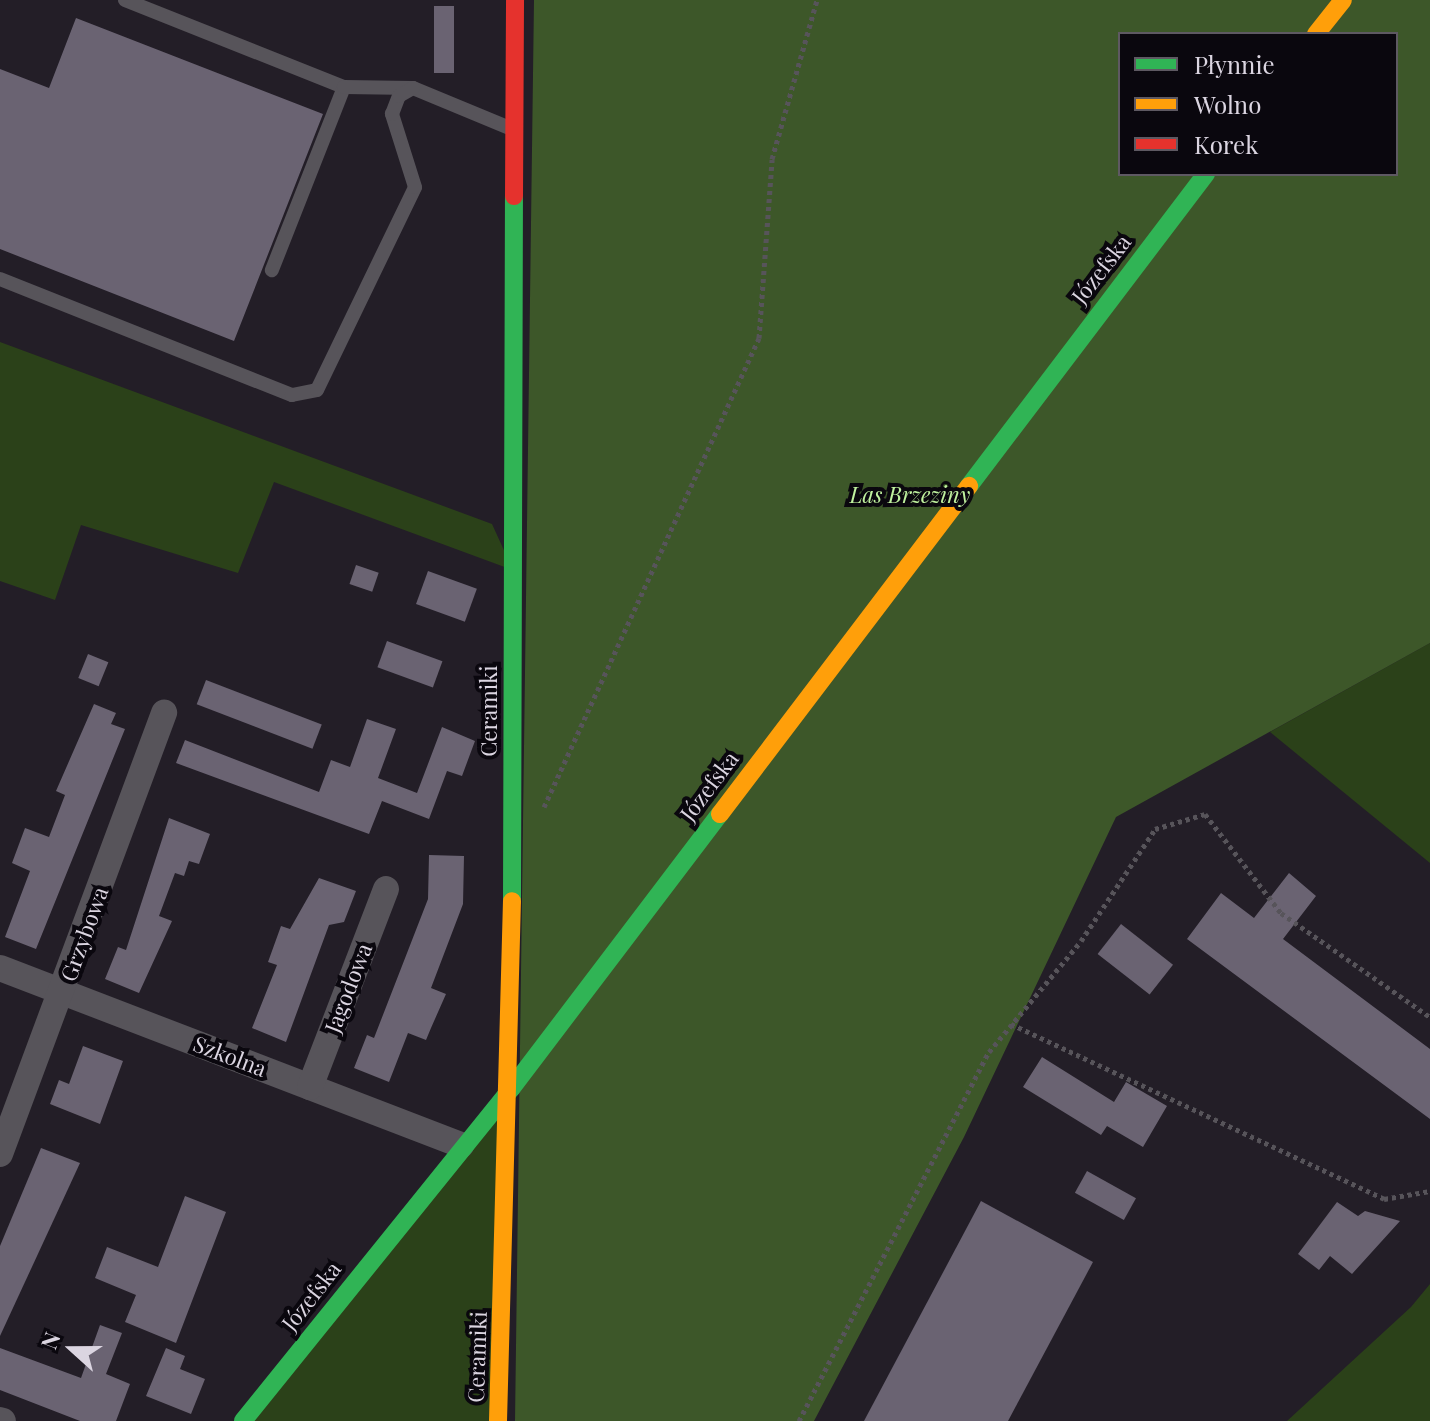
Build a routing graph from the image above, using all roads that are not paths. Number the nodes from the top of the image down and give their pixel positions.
1 (125, 0) edge
2 (515, 0) edge
3 (1343, 0) edge
4 (1318, 32) edge
5 (344, 87) junction
6 (413, 88) junction
7 (512, 129) junction
8 (1204, 176) edge
9 (272, 270) dead end
10 (0, 279) edge
11 (164, 713) dead end
12 (386, 889) dead end
13 (0, 968) edge
14 (63, 992) junction
15 (310, 1087) junction
16 (511, 1089) junction
17 (461, 1145) junction
18 (0, 1154) edge
19 (243, 1421) edge
20 (498, 1421) edge

1 - 5 lane
2 - 7 street, Ceramiki
3 - 4 street
5 - 6 lane
5 - 9 lane
6 - 7 lane
6 - 10 lane
7 - 16 street, Ceramiki
8 - 16 street, Józefska
11 - 14 street, Grzybowa
12 - 15 street, Jagodowa
13 - 14 street, Szkolna
14 - 15 street, Szkolna
14 - 18 street, Grzybowa
15 - 17 street, Szkolna
16 - 17 street, Józefska
16 - 20 street, Ceramiki
17 - 19 street, Józefska

